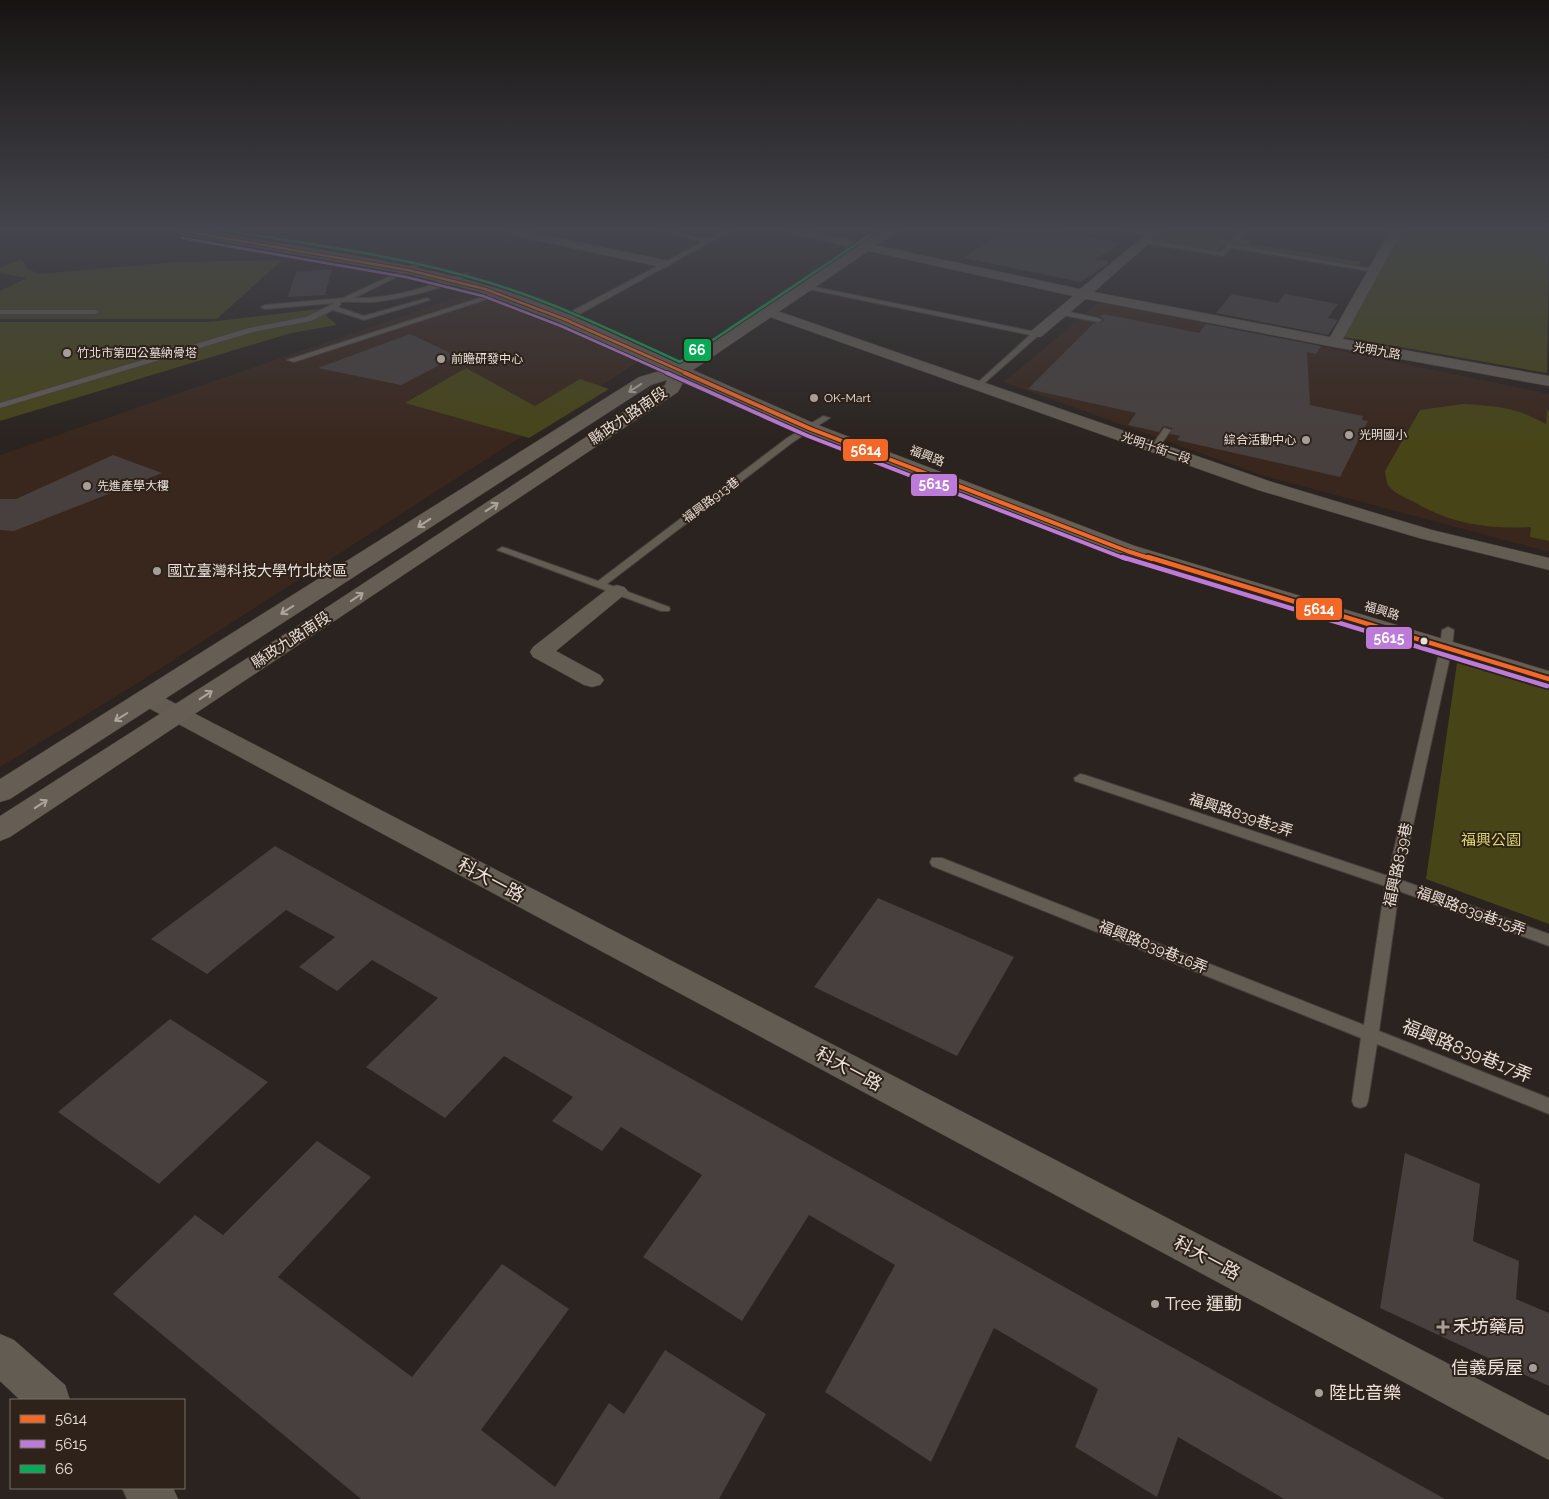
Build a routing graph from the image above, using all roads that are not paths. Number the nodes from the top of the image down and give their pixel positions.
1 (335, 301) edge
2 (344, 301) edge
3 (424, 301) edge
4 (476, 301) edge
5 (517, 301) edge
6 (551, 301) edge
7 (596, 301) edge
8 (785, 301) edge
9 (874, 301) edge
10 (1073, 301) edge
11 (1127, 301) edge
12 (1358, 301) edge
13 (265, 308) dead end
14 (333, 308) junction
15 (579, 310) junction
16 (0, 312) edge
17 (95, 312) dead end
18 (769, 312) junction
19 (1060, 312) junction
20 (564, 318) junction
21 (1098, 320) dead end
22 (1036, 334) junction
23 (1334, 343) junction
24 (291, 360) dead end
25 (690, 365) junction
26 (1549, 381) edge
27 (979, 386) junction
28 (0, 406) edge
29 (819, 423) junction
30 (1167, 430) dead end
31 (1155, 447) junction
32 (502, 550) dead end
33 (1549, 564) edge
34 (608, 588) junction
35 (665, 609) dead end
36 (1447, 639) junction
37 (1549, 663) edge
38 (1549, 679) edge
39 (592, 680) dead end
40 (149, 699) junction
41 (177, 714) junction
42 (1080, 778) dead end
43 (0, 792) edge
44 (0, 830) edge
45 (938, 862) dead end
46 (1393, 883) junction
47 (1549, 940) edge
48 (1369, 1033) junction
49 (1360, 1102) dead end
50 (1549, 1106) edge
51 (0, 1354) edge
52 (49, 1399) edge
53 (1549, 1439) edge
54 (145, 1489) edge
55 (156, 1499) edge

1 - 13 lane
2 - 14 lane
3 - 14 lane
4 - 24 lane
5 - 20 street, 福興路
6 - 15 street, 福興路
7 - 15 lane
8 - 18 street
9 - 22 lane
10 - 19 street
11 - 23 street, 光明九路
12 - 23 street
14 - 28 lane
15 - 20 lane
15 - 25 street, 福興路
16 - 17 lane
18 - 25 street
18 - 27 street, 光明十街一段
19 - 21 lane
19 - 22 street
20 - 25 street, 福興路
22 - 27 lane
23 - 26 street, 光明九路
25 - 29 street, 福興路
25 -> 40 street, 縣政九路南段
41 -> 25 street, 縣政九路南段
27 - 31 street, 光明十街一段
29 - 34 lane, 福興路913巷
29 - 36 street, 福興路
30 - 31 lane
31 - 33 street, 光明十街一段
32 - 34 lane
34 - 35 lane
34 - 39 street, 福興路913巷
36 - 37 street, 福興路
36 - 38 street, 福興路
36 - 46 lane, 福興路839巷
40 - 41 street, 科大一路
40 -> 43 street, 縣政九路南段
44 -> 41 street, 縣政九路南段
41 - 53 street, 科大一路
42 - 46 lane, 福興路839巷2弄
45 - 48 lane, 福興路839巷16弄
46 - 47 lane, 福興路839巷15弄
46 - 48 lane, 福興路839巷
48 - 49 lane, 福興路839巷
48 - 50 lane, 福興路839巷17弄
51 - 52 street
54 - 55 street

